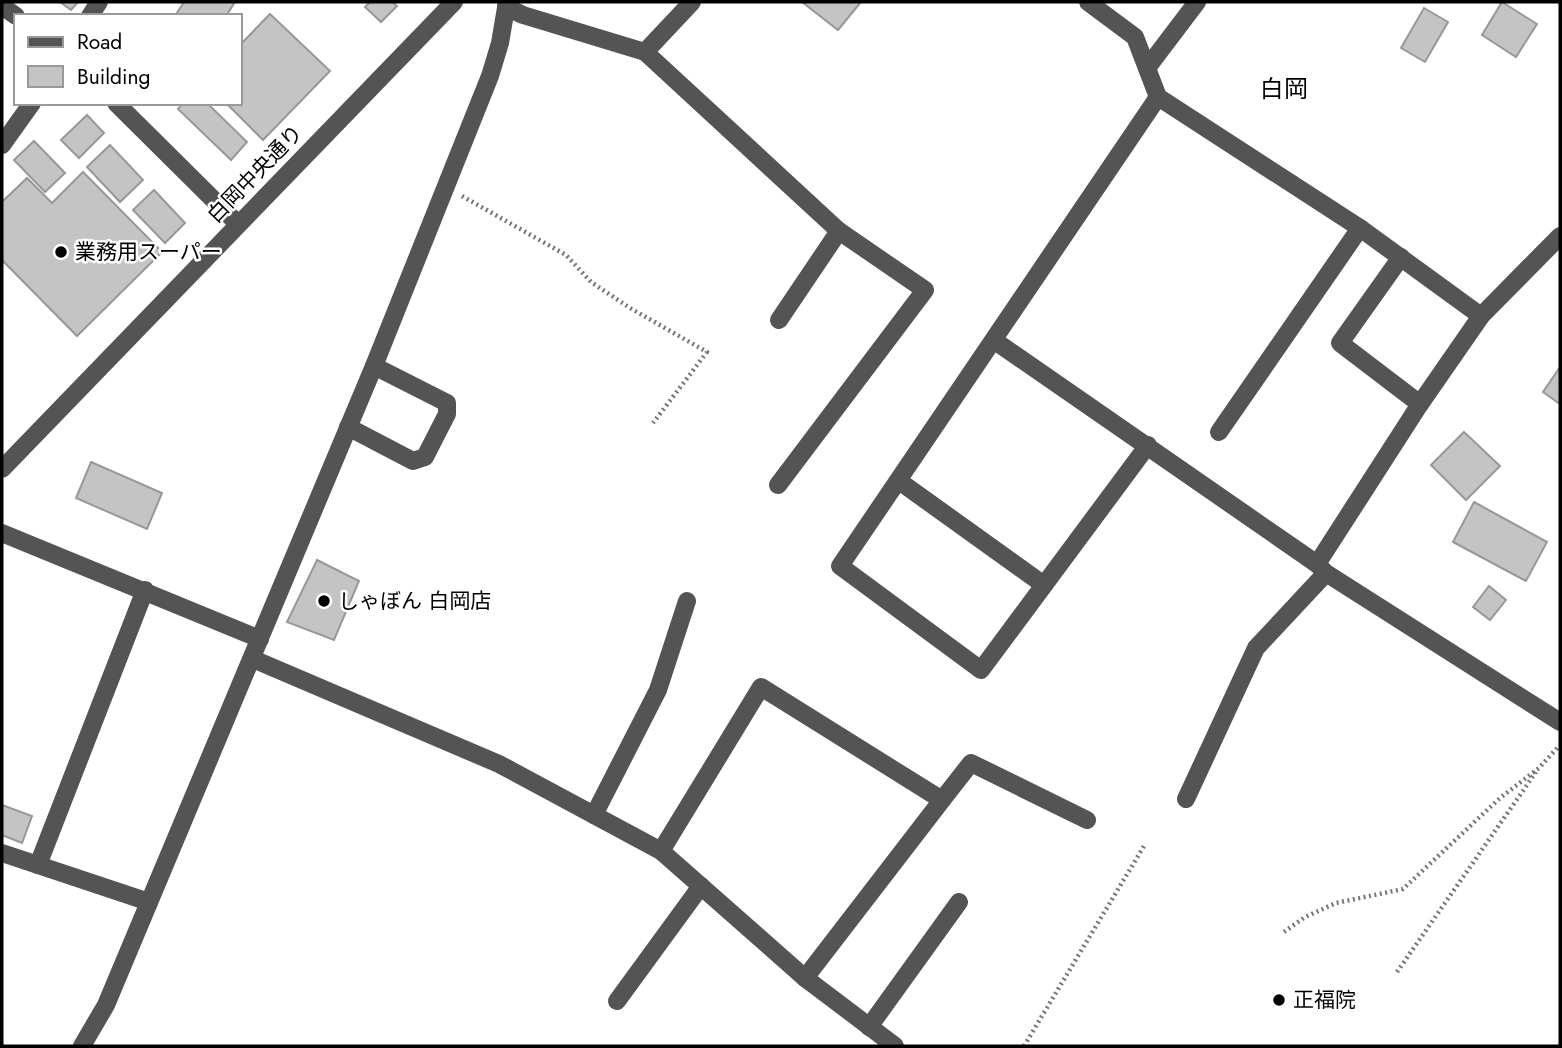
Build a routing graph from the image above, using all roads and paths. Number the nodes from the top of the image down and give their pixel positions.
1 (454, 2) edge
2 (692, 2) edge
3 (1088, 2) edge
4 (1197, 2) edge
5 (507, 4) edge
6 (645, 52) junction
7 (1147, 68) junction
8 (1158, 97) junction
9 (31, 105) edge
10 (118, 105) edge
11 (2, 145) edge
12 (446, 187) junction
13 (238, 224) junction
14 (1360, 228) junction
15 (839, 231) junction
16 (1560, 236) edge
17 (1401, 257) junction
18 (1481, 317) junction
19 (779, 320) dead end
20 (995, 341) junction
21 (374, 366) junction
22 (1420, 404) junction
23 (653, 423) dead end
24 (348, 427) junction
25 (1219, 432) dead end
26 (1148, 445) junction
27 (2, 469) edge
28 (899, 481) junction
29 (778, 485) dead end
30 (2, 533) edge
31 (1322, 569) junction
32 (1044, 585) junction
33 (145, 590) junction
34 (687, 601) dead end
35 (260, 639) junction
36 (253, 659) junction
37 (1560, 722) edge
38 (1560, 746) edge
39 (1539, 768) junction
40 (1186, 799) dead end
41 (942, 800) junction
42 (594, 815) junction
43 (1087, 820) dead end
44 (1144, 846) dead end
45 (661, 851) junction
46 (3, 857) edge
47 (38, 865) junction
48 (701, 886) junction
49 (149, 902) junction
50 (959, 902) dead end
51 (1284, 932) dead end
52 (1397, 972) dead end
53 (805, 978) junction
54 (617, 1001) dead end
55 (869, 1027) junction
56 (82, 1046) edge
57 (895, 1046) edge
58 (1024, 1046) edge

1 - 13 street, 白岡中央通り
2 - 6 street
3 - 7 street
4 - 7 street
5 - 6 street
5 - 12 street
6 - 15 street
7 - 8 street
8 - 14 street
8 - 20 street
9 - 11 street
10 - 13 street
12 - 21 street
12 - 23 path
13 - 27 street, 白岡中央通り
14 - 17 street
14 - 25 street
15 - 19 street
15 - 29 street
16 - 18 street
17 - 18 street
17 - 22 street
18 - 22 street
20 - 26 street
20 - 28 street
21 - 24 street
21 - 24 street
22 - 31 street
24 - 35 street
26 - 31 street
26 - 32 street
28 - 32 street
28 - 32 street
30 - 33 street
31 - 37 street
31 - 40 street
33 - 35 street
33 - 47 street
34 - 42 street
35 - 36 street
36 - 42 street
36 - 49 street
38 - 39 path
39 - 51 path
39 - 52 path
41 - 43 street
41 - 45 street
41 - 53 street
42 - 45 street
44 - 58 path
45 - 48 street
46 - 47 street
47 - 49 street
48 - 53 street
48 - 54 street
49 - 56 street
50 - 55 street
53 - 55 street
55 - 57 street

